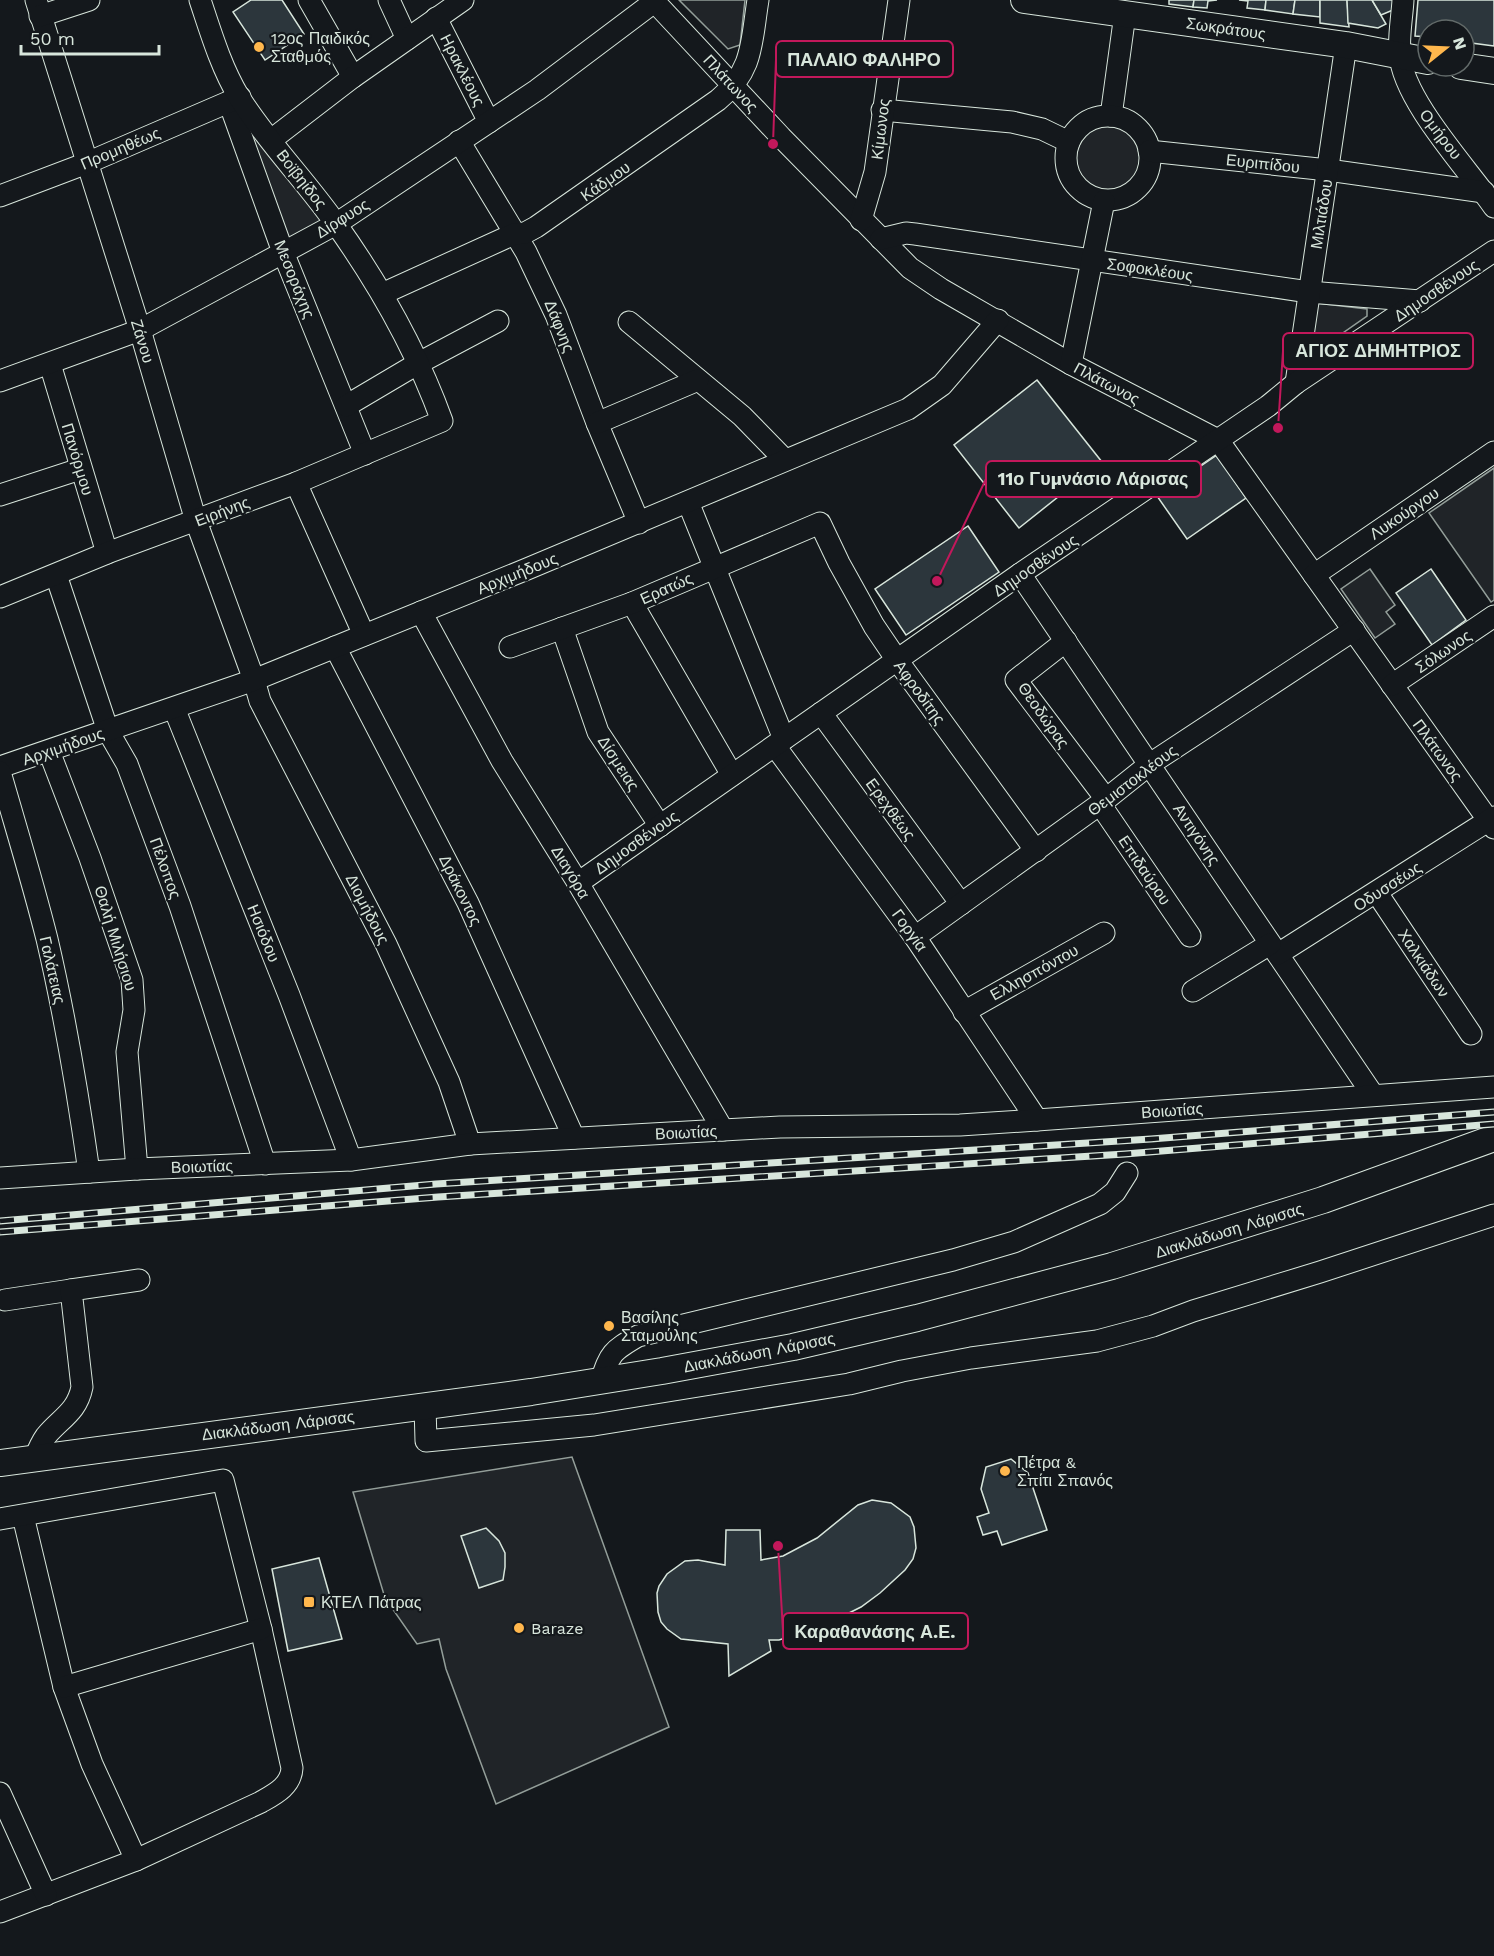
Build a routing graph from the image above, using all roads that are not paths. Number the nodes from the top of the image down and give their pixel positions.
1 (89, 0) edge
2 (200, 0) edge
3 (309, 0) edge
4 (389, 0) edge
5 (463, 0) edge
6 (758, 0) edge
7 (899, 0) edge
8 (1024, 0) edge
9 (1403, 0) edge
10 (653, 1) edge
11 (1076, 4) edge
12 (38, 8) edge
13 (1125, 14) junction
14 (436, 18) junction
15 (407, 39) junction
16 (1346, 45) junction
17 (1400, 56) junction
18 (1416, 59) edge
19 (1476, 68) edge
20 (1494, 71) edge
21 (353, 77) junction
22 (734, 86) junction
23 (234, 100) junction
24 (882, 110) junction
25 (1111, 116) junction
26 (489, 122) junction
27 (271, 140) junction
28 (459, 141) junction
29 (1069, 142) junction
30 (1149, 151) junction
31 (87, 162) junction
32 (1328, 170) junction
33 (0, 196) edge
34 (1489, 199) edge
35 (1104, 201) junction
36 (861, 220) junction
37 (336, 224) junction
38 (514, 234) junction
39 (881, 238) junction
40 (1494, 251) edge
41 (283, 252) junction
42 (1093, 260) junction
43 (1309, 292) junction
44 (382, 294) junction
45 (1420, 301) junction
46 (998, 320) junction
47 (498, 321) dead end
48 (629, 322) dead end
49 (140, 330) junction
50 (50, 364) junction
51 (417, 364) junction
52 (1071, 364) junction
53 (699, 380) junction
54 (0, 381) edge
55 (1296, 384) junction
56 (346, 406) junction
57 (442, 421) joint
58 (597, 423) junction
59 (1218, 440) junction
60 (1494, 452) edge
61 (364, 454) junction
62 (785, 460) junction
63 (80, 469) junction
64 (296, 483) junction
65 (0, 495) edge
66 (688, 502) junction
67 (195, 521) junction
68 (639, 523) junction
69 (820, 523) joint
70 (107, 554) junction
71 (714, 567) junction
72 (1020, 574) junction
73 (56, 575) junction
74 (1314, 575) junction
75 (0, 597) edge
76 (632, 603) junction
77 (421, 612) junction
78 (1494, 616) edge
79 (562, 628) junction
80 (1354, 630) junction
81 (364, 635) junction
82 (1066, 641) junction
83 (335, 647) junction
84 (510, 647) dead end
85 (897, 660) junction
86 (254, 680) junction
87 (1392, 685) junction
88 (174, 708) junction
89 (821, 713) junction
90 (108, 731) junction
91 (779, 742) junction
92 (49, 751) junction
93 (1150, 764) junction
94 (0, 767) edge
95 (0, 772) edge
96 (732, 775) junction
97 (1103, 802) junction
98 (1492, 822) edge
99 (660, 826) junction
100 (1036, 851) junction
101 (578, 883) junction
102 (1377, 893) junction
103 (961, 904) junction
104 (1104, 933) dead end
105 (915, 936) junction
106 (1190, 936) dead end
107 (1274, 949) junction
108 (1193, 991) dead end
109 (964, 1012) junction
110 (1471, 1034) dead end
111 (1494, 1087) edge
112 (1373, 1095) junction
113 (1037, 1120) junction
114 (723, 1130) junction
115 (574, 1138) junction
116 (1494, 1138) edge
117 (470, 1144) junction
118 (351, 1160) junction
119 (265, 1164) junction
120 (137, 1169) junction
121 (89, 1172) junction
122 (1127, 1173) dead end
123 (0, 1178) edge
124 (1494, 1215) edge
125 (139, 1280) dead end
126 (71, 1290) junction
127 (5, 1300) dead end
128 (601, 1381) junction
129 (425, 1406) junction
130 (35, 1458) junction
131 (0, 1463) edge
132 (23, 1516) junction
133 (0, 1519) edge
134 (261, 1629) junction
135 (64, 1687) junction
136 (0, 1793) edge
137 (136, 1860) junction
138 (46, 1895) junction
139 (0, 1912) edge

1 - 12 street
2 - 23 street, Βοϊβηίδος
3 - 21 street
4 - 15 street
5 - 14 street
6 - 22 street, Κάδμου
7 - 24 street, Κίμωνος
8 - 11 main road, Σωκράτους
9 - 17 street, Ομήρου
10 - 22 street, Πλάτωνος
10 - 26 street, Δίρφυος
11 - 13 main road, Σωκράτους
12 - 31 street, Ζάνου
13 - 16 main road, Σωκράτους
13 - 25 street
14 - 15 street
14 - 26 street, Ηρακλέους
15 - 21 street
16 - 17 main road, Σωκράτους
16 - 32 street, Μιλτιάδου
17 - 18 main road, Σωκράτους
17 - 34 street, Ομήρου
19 - 20 main road
21 - 27 street
22 - 36 street, Πλάτωνος
22 - 38 street, Κάδμου
23 - 27 street, Βοϊβηίδος
23 - 31 street, Προμηθέως
23 - 41 street, Μεσοράχης
24 - 29 street
24 - 36 street, Κίμωνος
25 - 29 street
25 - 30 street
26 - 28 street, Δίρφυος
27 - 37 street, Βοϊβηίδος
28 - 37 street, Δίρφυος
28 - 38 street, Δάφνης
29 - 35 street
30 - 32 street, Ευριπίδου
30 - 35 street
31 - 33 street, Προμηθέως
31 - 49 street, Ζάνου
32 - 34 street, Ευριπίδου
32 - 43 street, Μιλτιάδου
35 - 42 street
36 - 39 street, Πλάτωνος
37 - 41 street, Δίρφυος
37 - 44 street, Βοϊβηίδος
38 - 44 street, Κάδμου
38 - 58 street, Δάφνης
39 - 42 street, Σοφοκλέους
39 - 46 street, Πλάτωνος
40 - 45 street, Δημοσθένους
41 - 49 street, Δίρφυος
41 - 56 street, Μεσοράχης
42 - 43 street, Σοφοκλέους
42 - 52 street
43 - 45 street, Σοφοκλέους
43 - 55 street, Μιλτιάδου
44 - 51 street, Βοϊβηίδος
45 - 55 street, Δημοσθένους
46 - 52 street, Πλάτωνος
46 - 62 street, Αρχιμήδους
47 - 51 street
48 - 53 street
49 - 50 street, Δίρφυος
49 - 67 street, Ζάνου
50 - 54 street, Δίρφυος
50 - 63 street, Πανόρμου
51 - 56 street
51 - 57 street, Βοϊβηίδος
52 - 59 street, Πλάτωνος
53 - 58 street
53 - 62 street
55 - 59 street, Δημοσθένους
56 - 61 street, Μεσοράχης
57 - 61 street, Ειρήνης
58 - 68 street, Δάφνης
59 - 72 street, Δημοσθένους
59 - 74 street, Πλάτωνος
60 - 74 street, Λυκούργου
61 - 64 street, Ειρήνης
62 - 66 street, Αρχιμήδους
63 - 65 street
63 - 70 street, Πανόρμου
64 - 67 street, Ειρήνης
64 - 81 street
66 - 68 street, Αρχιμήδους
66 - 71 street, Γοργία
67 - 70 street, Ειρήνης
67 - 86 street, Ζάνου
68 - 77 street, Αρχιμήδους
69 - 71 street, Ερατώς
69 - 85 street, Αφροδίτης
70 - 73 street, Ειρήνης
71 - 76 street, Ερατώς
71 - 91 street, Γοργία
72 - 82 street, Αντιγόνης
72 - 85 street, Δημοσθένους
73 - 75 street, Ειρήνης
73 - 90 street, Πέλοπος
74 - 80 street, Πλάτωνος
76 - 79 street, Ερατώς
76 - 96 street
77 - 81 street, Αρχιμήδους
77 - 101 street, Διαγόρα
78 - 87 street, Σόλωνος
79 - 84 street, Ερατώς
79 - 99 street, Δίσμειας
80 - 87 street, Πλάτωνος
80 - 93 street, Θεμιστοκλέους
81 - 83 street, Αρχιμήδους
82 - 93 street, Αντιγόνης
82 - 97 street, Θεοδώρας
83 - 86 street, Αρχιμήδους
83 - 115 street, Δράκοντος
85 - 89 street, Δημοσθένους
85 - 100 street, Αφροδίτης
86 - 88 street, Αρχιμήδους
86 - 117 street, Διομήδους
87 - 98 street, Πλάτωνος
88 - 90 street, Αρχιμήδους
88 - 118 street, Ησιόδου
89 - 91 street, Δημοσθένους
89 - 103 street, Ερεχθέως
90 - 92 street, Αρχιμήδους
90 - 119 street, Πέλοπος
91 - 96 street, Δημοσθένους
91 - 105 street, Γοργία
92 - 94 street, Αρχιμήδους
92 - 120 street, Θαλή Μιλήσιου
93 - 97 street, Θεμιστοκλέους
93 - 107 street, Αντιγόνης
95 - 121 street, Γαλάτειας
96 - 99 street, Δημοσθένους
97 - 100 street, Θεμιστοκλέους
97 - 106 street, Επιδαύρου
98 - 102 street, Οδυσσέως
99 - 101 street, Δημοσθένους
100 - 103 street, Θεμιστοκλέους
101 - 114 street, Διαγόρα
102 - 107 street, Οδυσσέως
102 - 110 street, Χαλκιάδων
103 - 105 street, Θεμιστοκλέους
104 - 109 street, Ελλησπόντου
105 - 109 street, Γοργία
107 - 108 street, Οδυσσέως
107 - 112 street, Αντιγόνης
109 - 113 street, Γοργία
111 - 112 street, Βοιωτίας
112 - 113 street, Βοιωτίας
113 - 114 street, Βοιωτίας
114 - 115 street, Βοιωτίας
115 - 117 street, Βοιωτίας
116 - 128 main road, Διακλάδωση Λάρισας
117 - 118 street, Βοιωτίας
118 - 119 street, Βοιωτίας
119 - 120 street, Βοιωτίας
120 - 121 street, Βοιωτίας
121 - 123 street, Βοιωτίας
122 - 128 street
124 - 129 street
125 - 126 street
126 - 127 street
126 - 130 street
128 - 129 main road, Διακλάδωση Λάρισας
129 - 130 main road, Διακλάδωση Λάρισας
130 - 131 main road, Διακλάδωση Λάρισας
132 - 133 street
132 - 134 street
132 - 135 street
134 - 135 street
134 - 137 street
135 - 137 street
136 - 138 street
137 - 138 street
138 - 139 street

